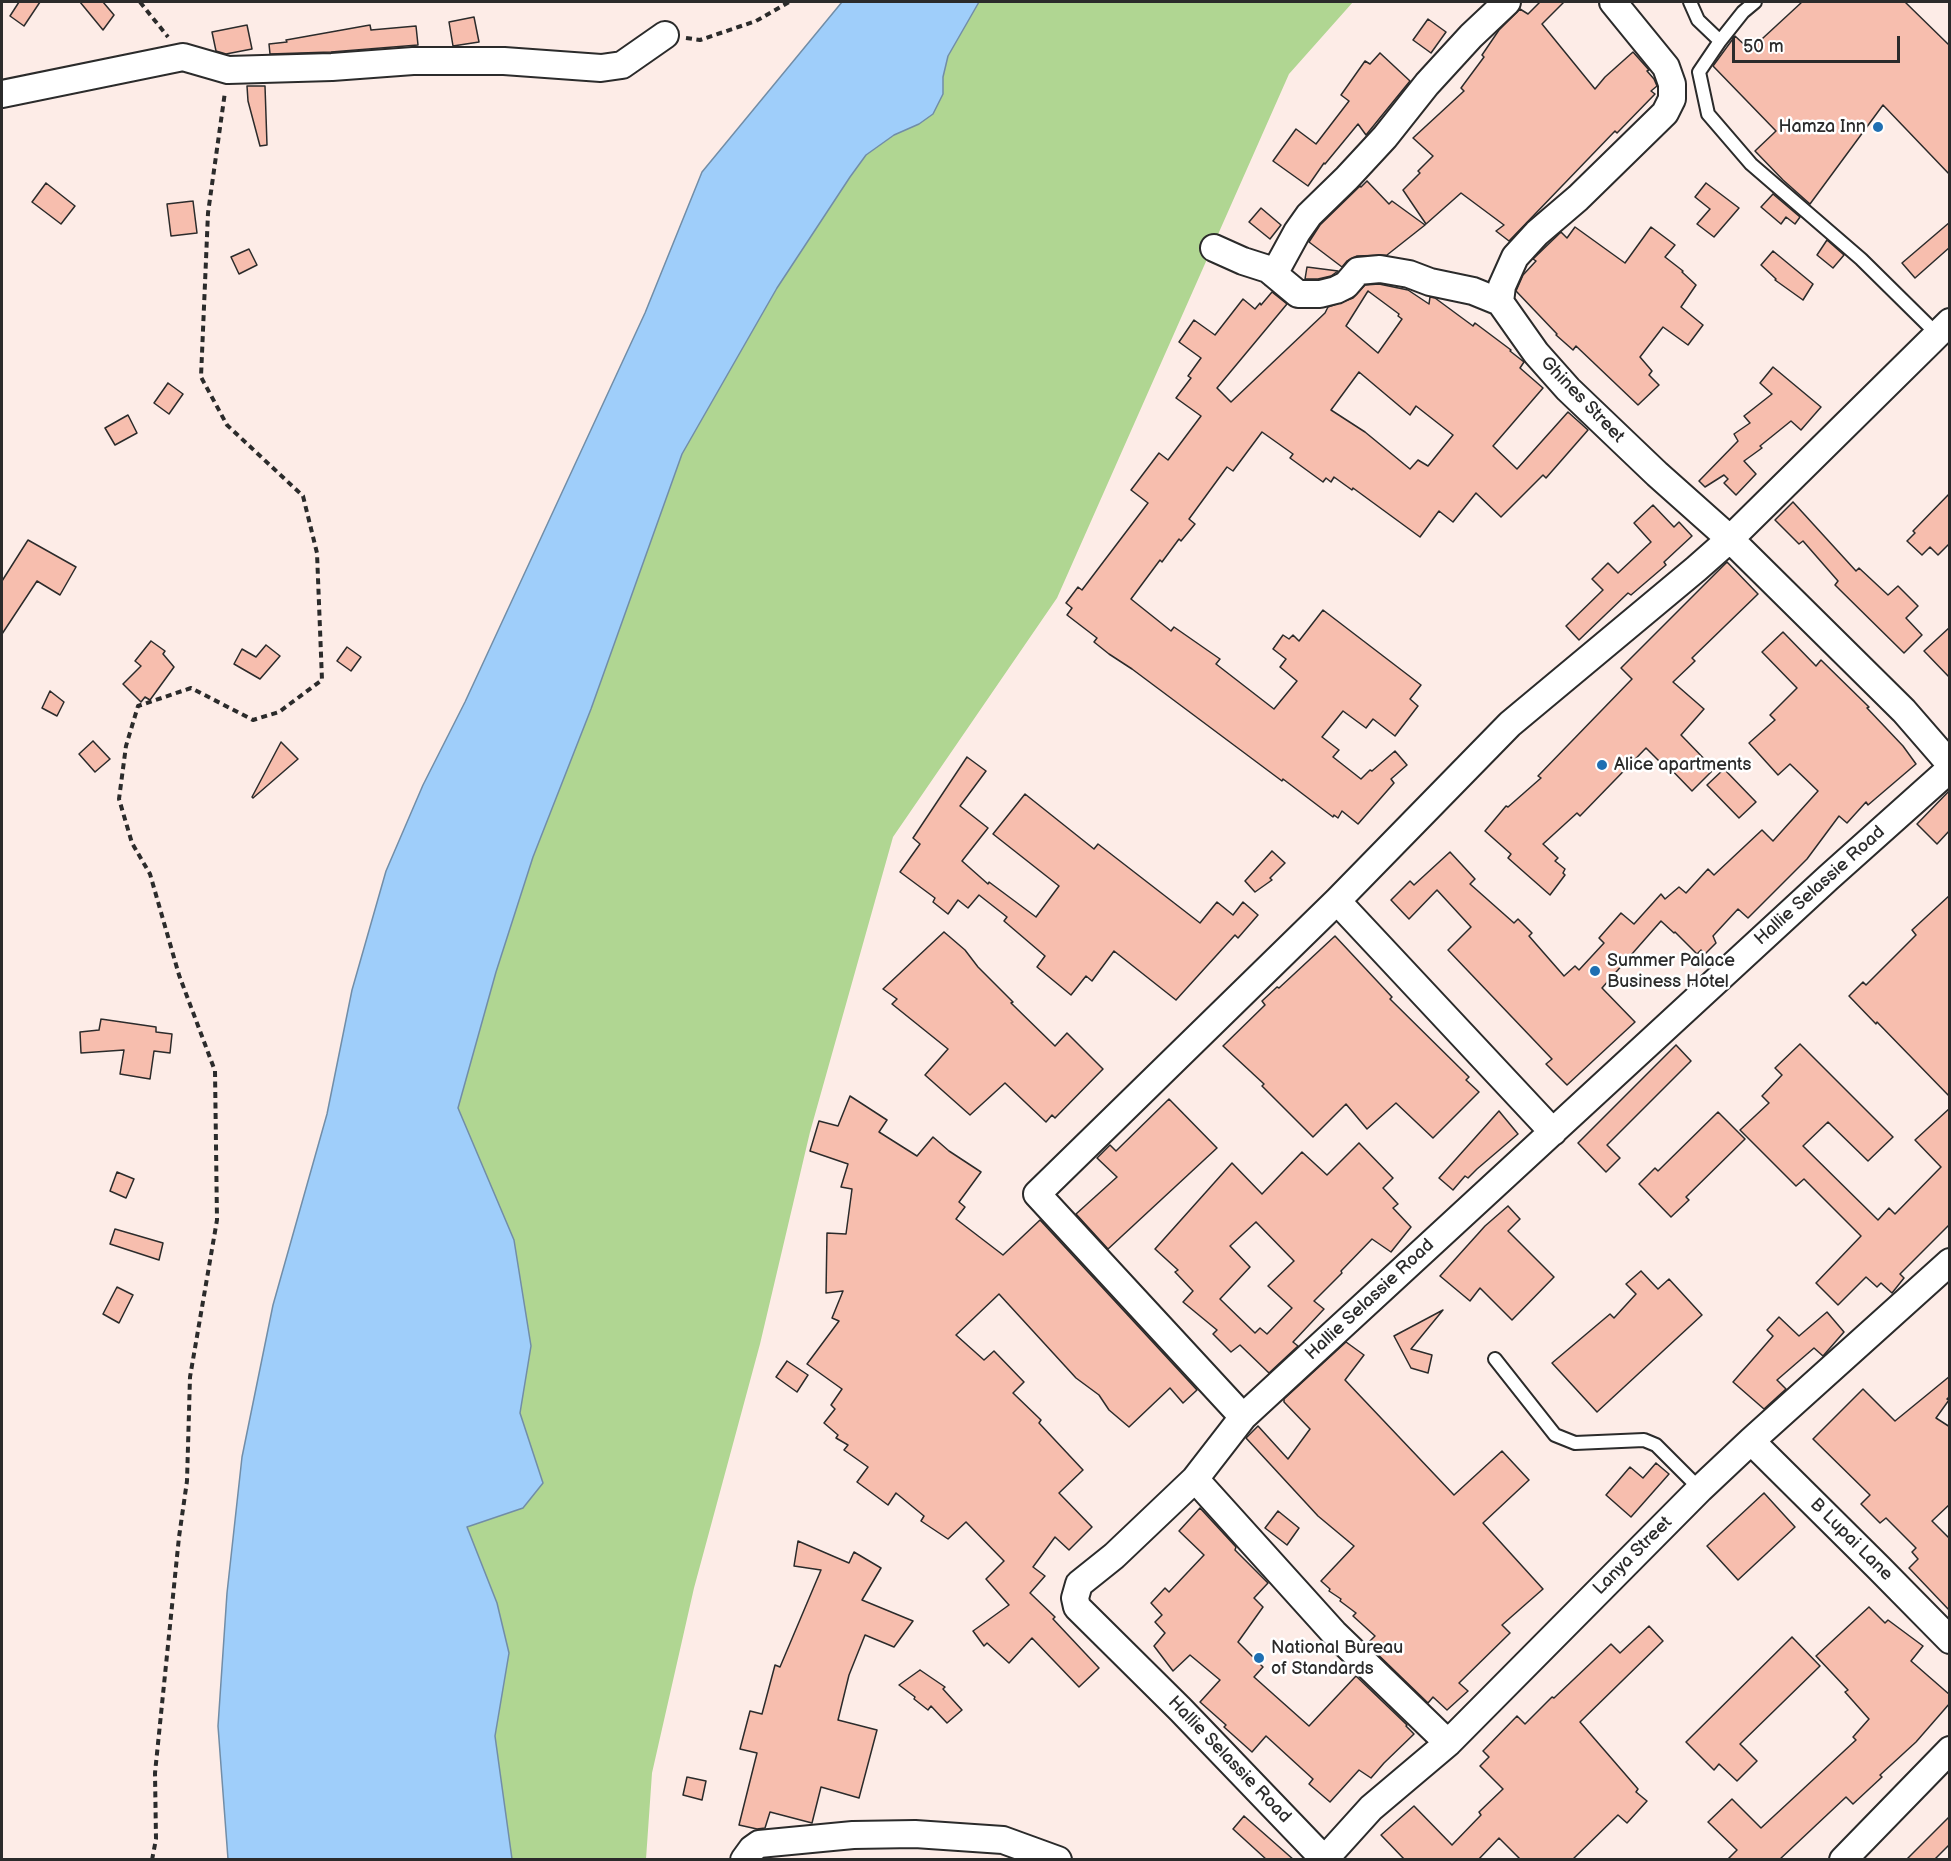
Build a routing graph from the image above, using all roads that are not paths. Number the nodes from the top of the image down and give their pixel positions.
1 (1507, 2) edge
2 (1613, 2) edge
3 (1690, 2) edge
4 (1755, 2) edge
5 (665, 35) road end
6 (1720, 41) junction
7 (2, 93) edge
8 (1214, 248) dead end
9 (1274, 274) junction
10 (1500, 302) junction
11 (1943, 328) edge
12 (1730, 539) junction
13 (1947, 757) edge
14 (1337, 901) junction
15 (1553, 1132) junction
16 (1950, 1262) edge
17 (1495, 1359) dead end
18 (1243, 1417) junction
19 (1751, 1441) junction
20 (1195, 1479) junction
21 (1700, 1489) junction
22 (1950, 1640) edge
23 (1448, 1743) junction
24 (1950, 1750) edge
25 (1325, 1859) edge
26 (744, 1860) edge
27 (1058, 1860) edge
28 (1843, 1860) edge

1 - 9 street
2 - 10 street
3 - 6 lane
4 - 6 lane
5 - 7 street
6 - 11 lane
8 - 9 street
9 - 10 street
10 - 12 street, Ghines Street
11 - 12 street
12 - 13 street, Ghines Street
12 - 14 street
13 - 15 street, Hallie Selassie Road
14 - 15 street
14 - 18 street
15 - 18 street, Hallie Selassie Road
16 - 19 street, Lanya Street
17 - 21 lane
18 - 20 street, Hallie Selassie Road
19 - 21 street, Lanya Street
19 - 22 street, B Lupai Lane
20 - 23 street
20 - 25 street, Hallie Selassie Road
21 - 23 street, Lanya Street
23 - 25 street, Lanya Street
24 - 28 street
26 - 27 street

